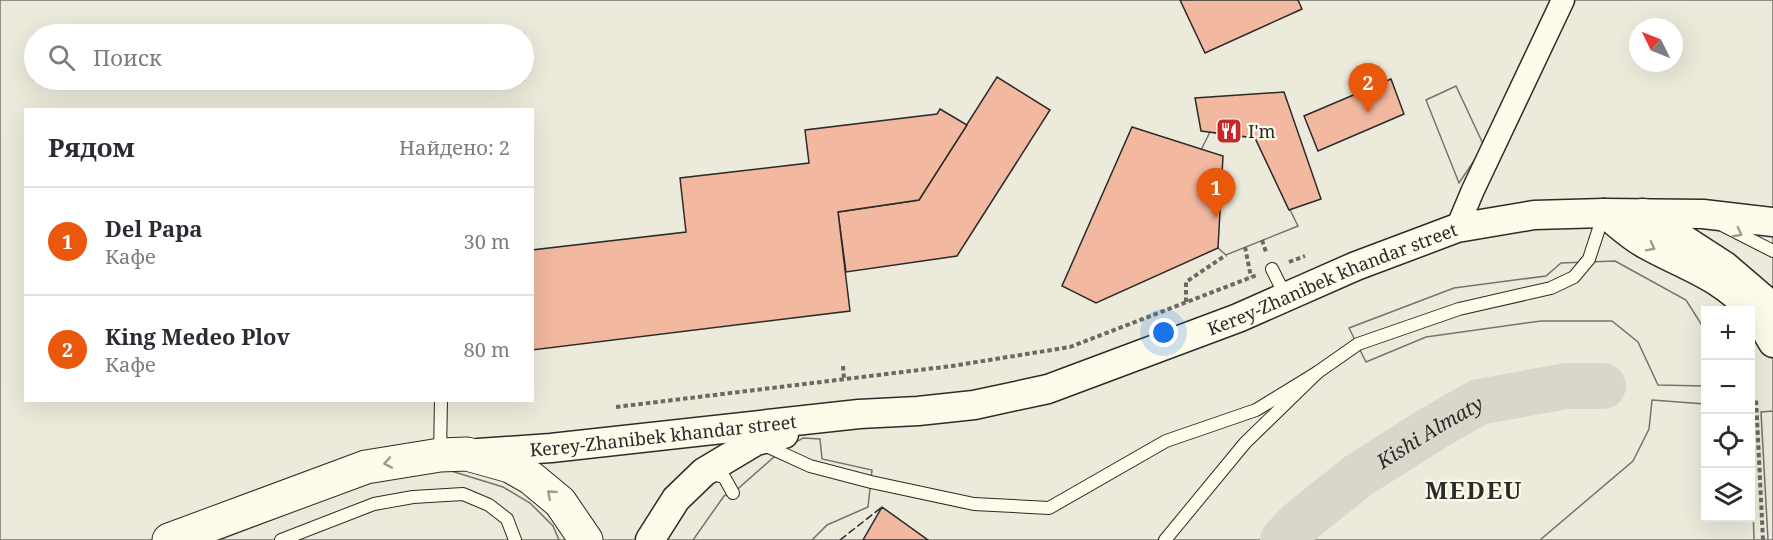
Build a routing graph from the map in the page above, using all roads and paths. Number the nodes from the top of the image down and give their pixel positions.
1 (1563, 0) edge
2 (1604, 213) junction
3 (1643, 213) junction
4 (1703, 214) junction
5 (1773, 222) edge
6 (1457, 228) junction
7 (1245, 247) dead end
8 (1773, 251) edge
9 (1314, 253) dead end
10 (1226, 255) dead end
11 (1272, 269) junction
12 (1251, 277) junction
13 (1286, 297) junction
14 (1186, 302) junction
15 (1746, 306) edge
16 (1773, 310) edge
17 (1755, 317) edge
18 (1773, 343) edge
19 (843, 366) dead end
20 (1318, 372) junction
21 (844, 379) junction
22 (1755, 399) edge
23 (441, 402) edge
24 (616, 407) dead end
25 (859, 414) junction
26 (756, 441) junction
27 (453, 454) junction
28 (704, 472) junction
29 (733, 493) dead end
30 (169, 540) edge
31 (281, 540) edge
32 (515, 540) edge
33 (586, 540) edge
34 (650, 540) edge
35 (1164, 540) edge
36 (1763, 540) edge

1 - 6 street
2 - 3 street, Kerey-Zhanibek khandar street
2 - 6 street, Kerey-Zhanibek khandar street
2 -> 15 street
2 - 20 lane
3 - 4 street, Kerey-Zhanibek khandar street
3 - 16 street
4 - 5 street, Kerey-Zhanibek khandar street
4 -> 8 lane
6 - 13 street, Kerey-Zhanibek khandar street
7 - 12 path
9 - 11 path
10 - 14 path
11 - 12 path
11 - 13 lane
12 - 14 path
13 - 25 street, Kerey-Zhanibek khandar street
14 - 21 path
17 - 18 street
19 - 21 path
20 - 26 lane
20 - 35 lane
21 - 24 path
22 - 36 path
23 - 27 lane
25 - 26 street, Kerey-Zhanibek khandar street
25 - 27 street, Kerey-Zhanibek khandar street
26 - 28 street, Kerey-Zhanibek khandar street
27 -> 30 main road, Kerey-Zhanibek khandar street
33 -> 27 main road, Kerey-Zhanibek khandar street
28 - 29 lane
28 - 34 street, Kerey-Zhanibek khandar street
31 - 32 lane

